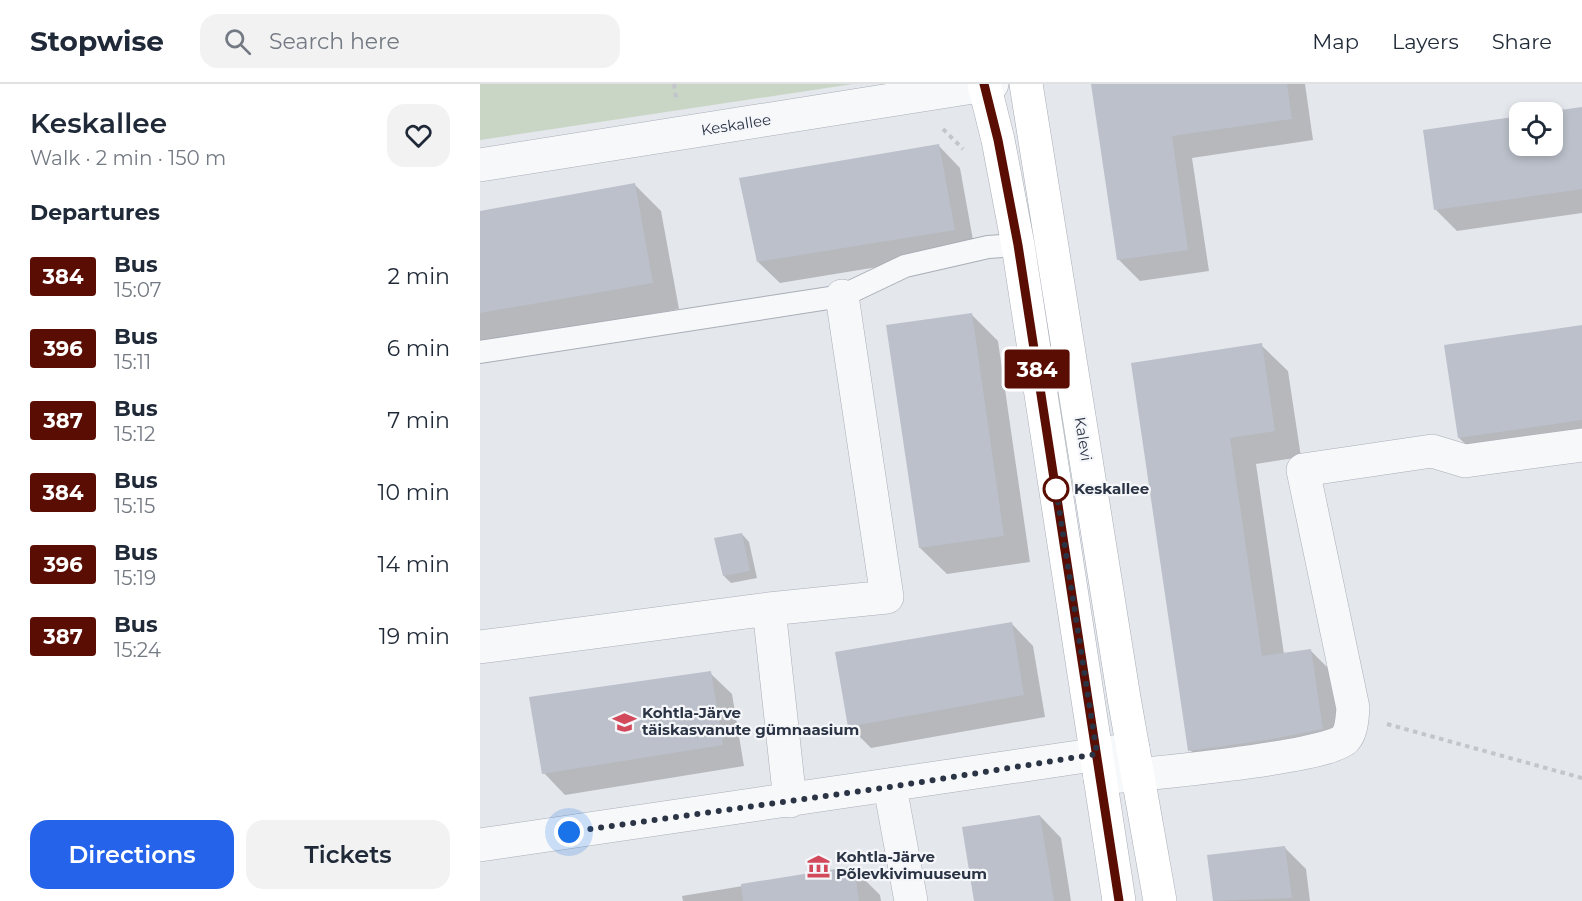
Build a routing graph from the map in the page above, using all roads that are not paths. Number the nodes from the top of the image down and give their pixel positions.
1 (986, 84) edge
2 (1026, 84) edge
3 (480, 165) edge
4 (1018, 245) junction
5 (842, 296) junction
6 (480, 352) edge
7 (1582, 445) edge
8 (769, 609) junction
9 (480, 647) edge
10 (1135, 762) junction
11 (1099, 766) junction
12 (890, 787) junction
13 (790, 801) junction
14 (480, 845) edge
15 (911, 901) edge
16 (1119, 901) edge
17 (1160, 901) edge

1 - 3 street, Keskallee
1 - 4 main road
2 - 10 main road, Kalevi
4 - 5 lane
4 - 11 main road
5 - 6 lane
5 - 8 street
7 - 10 street
8 - 9 street
8 - 13 street
10 - 11 street
10 - 17 main road, Kalevi
11 - 12 street
11 - 16 main road
12 - 13 street
12 - 15 street
13 - 14 street

